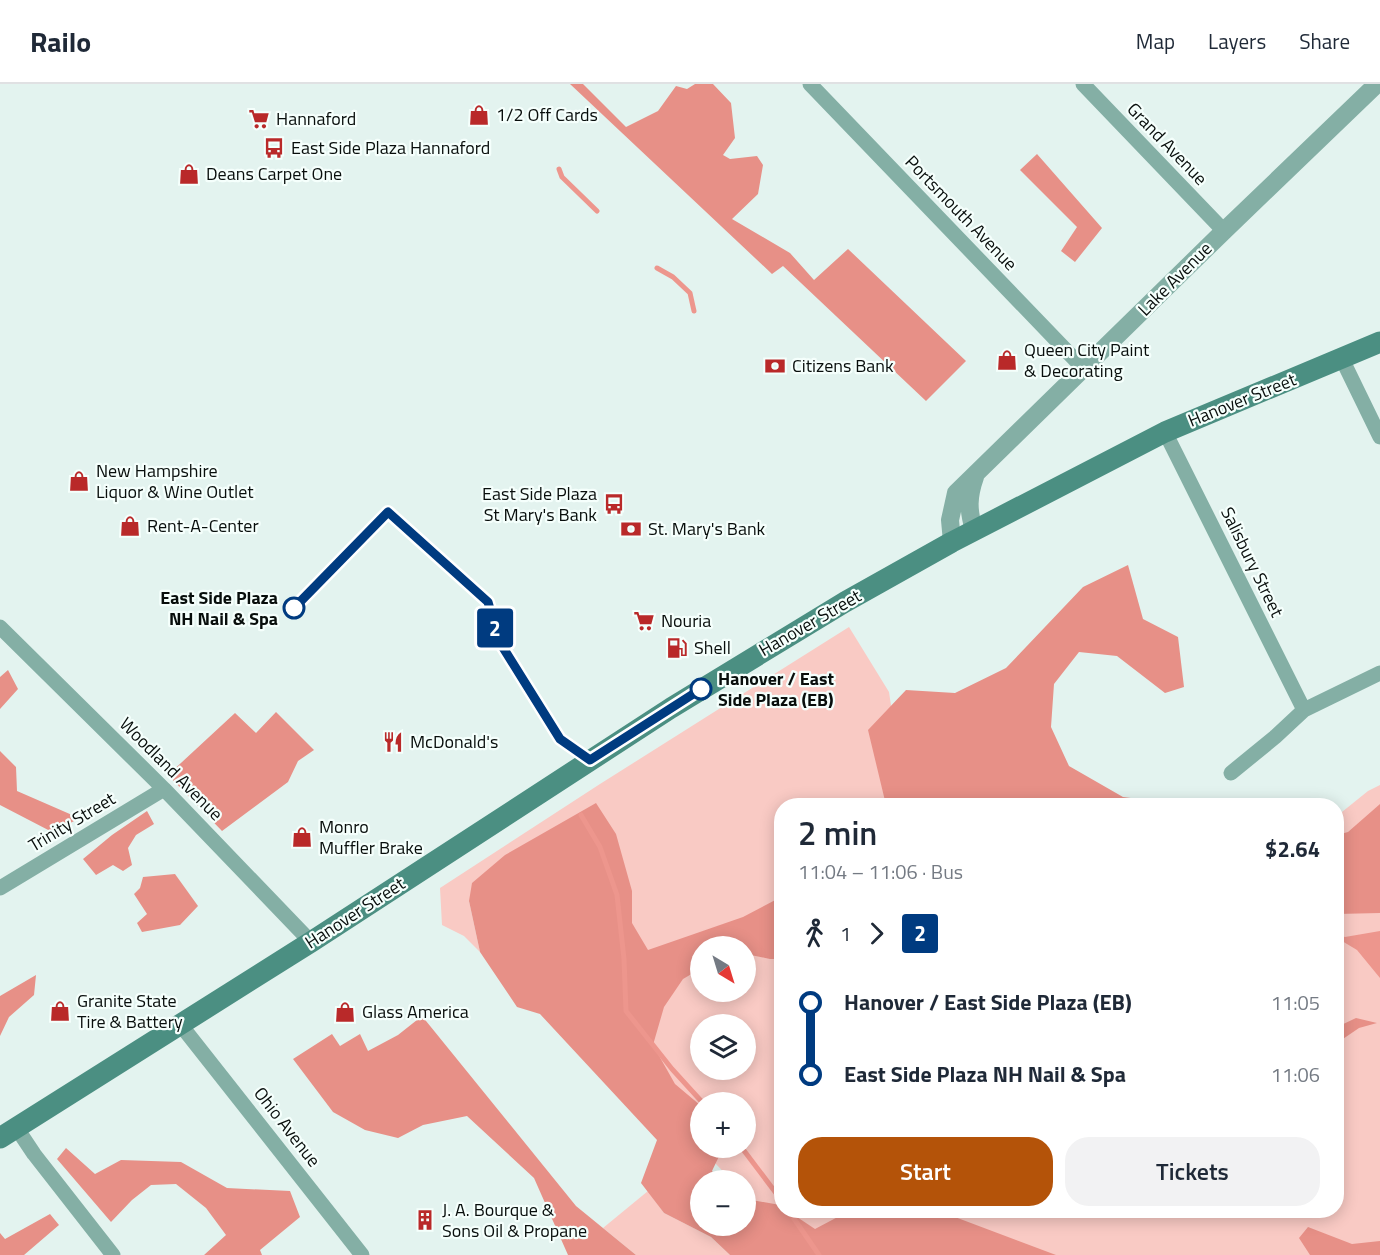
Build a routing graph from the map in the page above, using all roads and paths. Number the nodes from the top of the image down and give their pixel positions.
1 (810, 84) edge
2 (1083, 84) edge
3 (1366, 88) edge
4 (1224, 231) junction
5 (1380, 342) edge
6 (1342, 359) junction
7 (1084, 369) junction
8 (1165, 432) junction
9 (1380, 437) edge
10 (976, 475) junction
11 (974, 530) junction
12 (952, 542) junction
13 (0, 627) edge
14 (1380, 673) edge
15 (1304, 710) junction
16 (1231, 773) dead end
17 (164, 789) junction
18 (0, 888) edge
19 (311, 942) junction
20 (180, 1024) junction
21 (8, 1132) edge
22 (113, 1255) edge
23 (362, 1255) edge

1 - 7 street, Portsmouth Avenue
2 - 4 street, Grand Avenue
3 - 4 street, Lake Avenue
4 - 7 street, Lake Avenue
5 - 6 main road, Hanover Street
6 - 8 main road, Hanover Street
6 - 9 street
7 - 10 street, Lake Avenue
8 - 11 main road, Hanover Street
8 - 15 street, Salisbury Street
10 - 11 street
10 - 12 street, Lake Avenue
11 - 12 main road, Hanover Street
12 - 19 main road, Hanover Street
13 - 17 street, Woodland Avenue
14 - 15 street
15 - 16 street
17 - 18 street, Trinity Street
17 - 19 street, Woodland Avenue
19 - 20 main road, Hanover Street
20 - 21 main road, Hanover Street
20 - 23 street, Ohio Avenue
21 - 22 street

